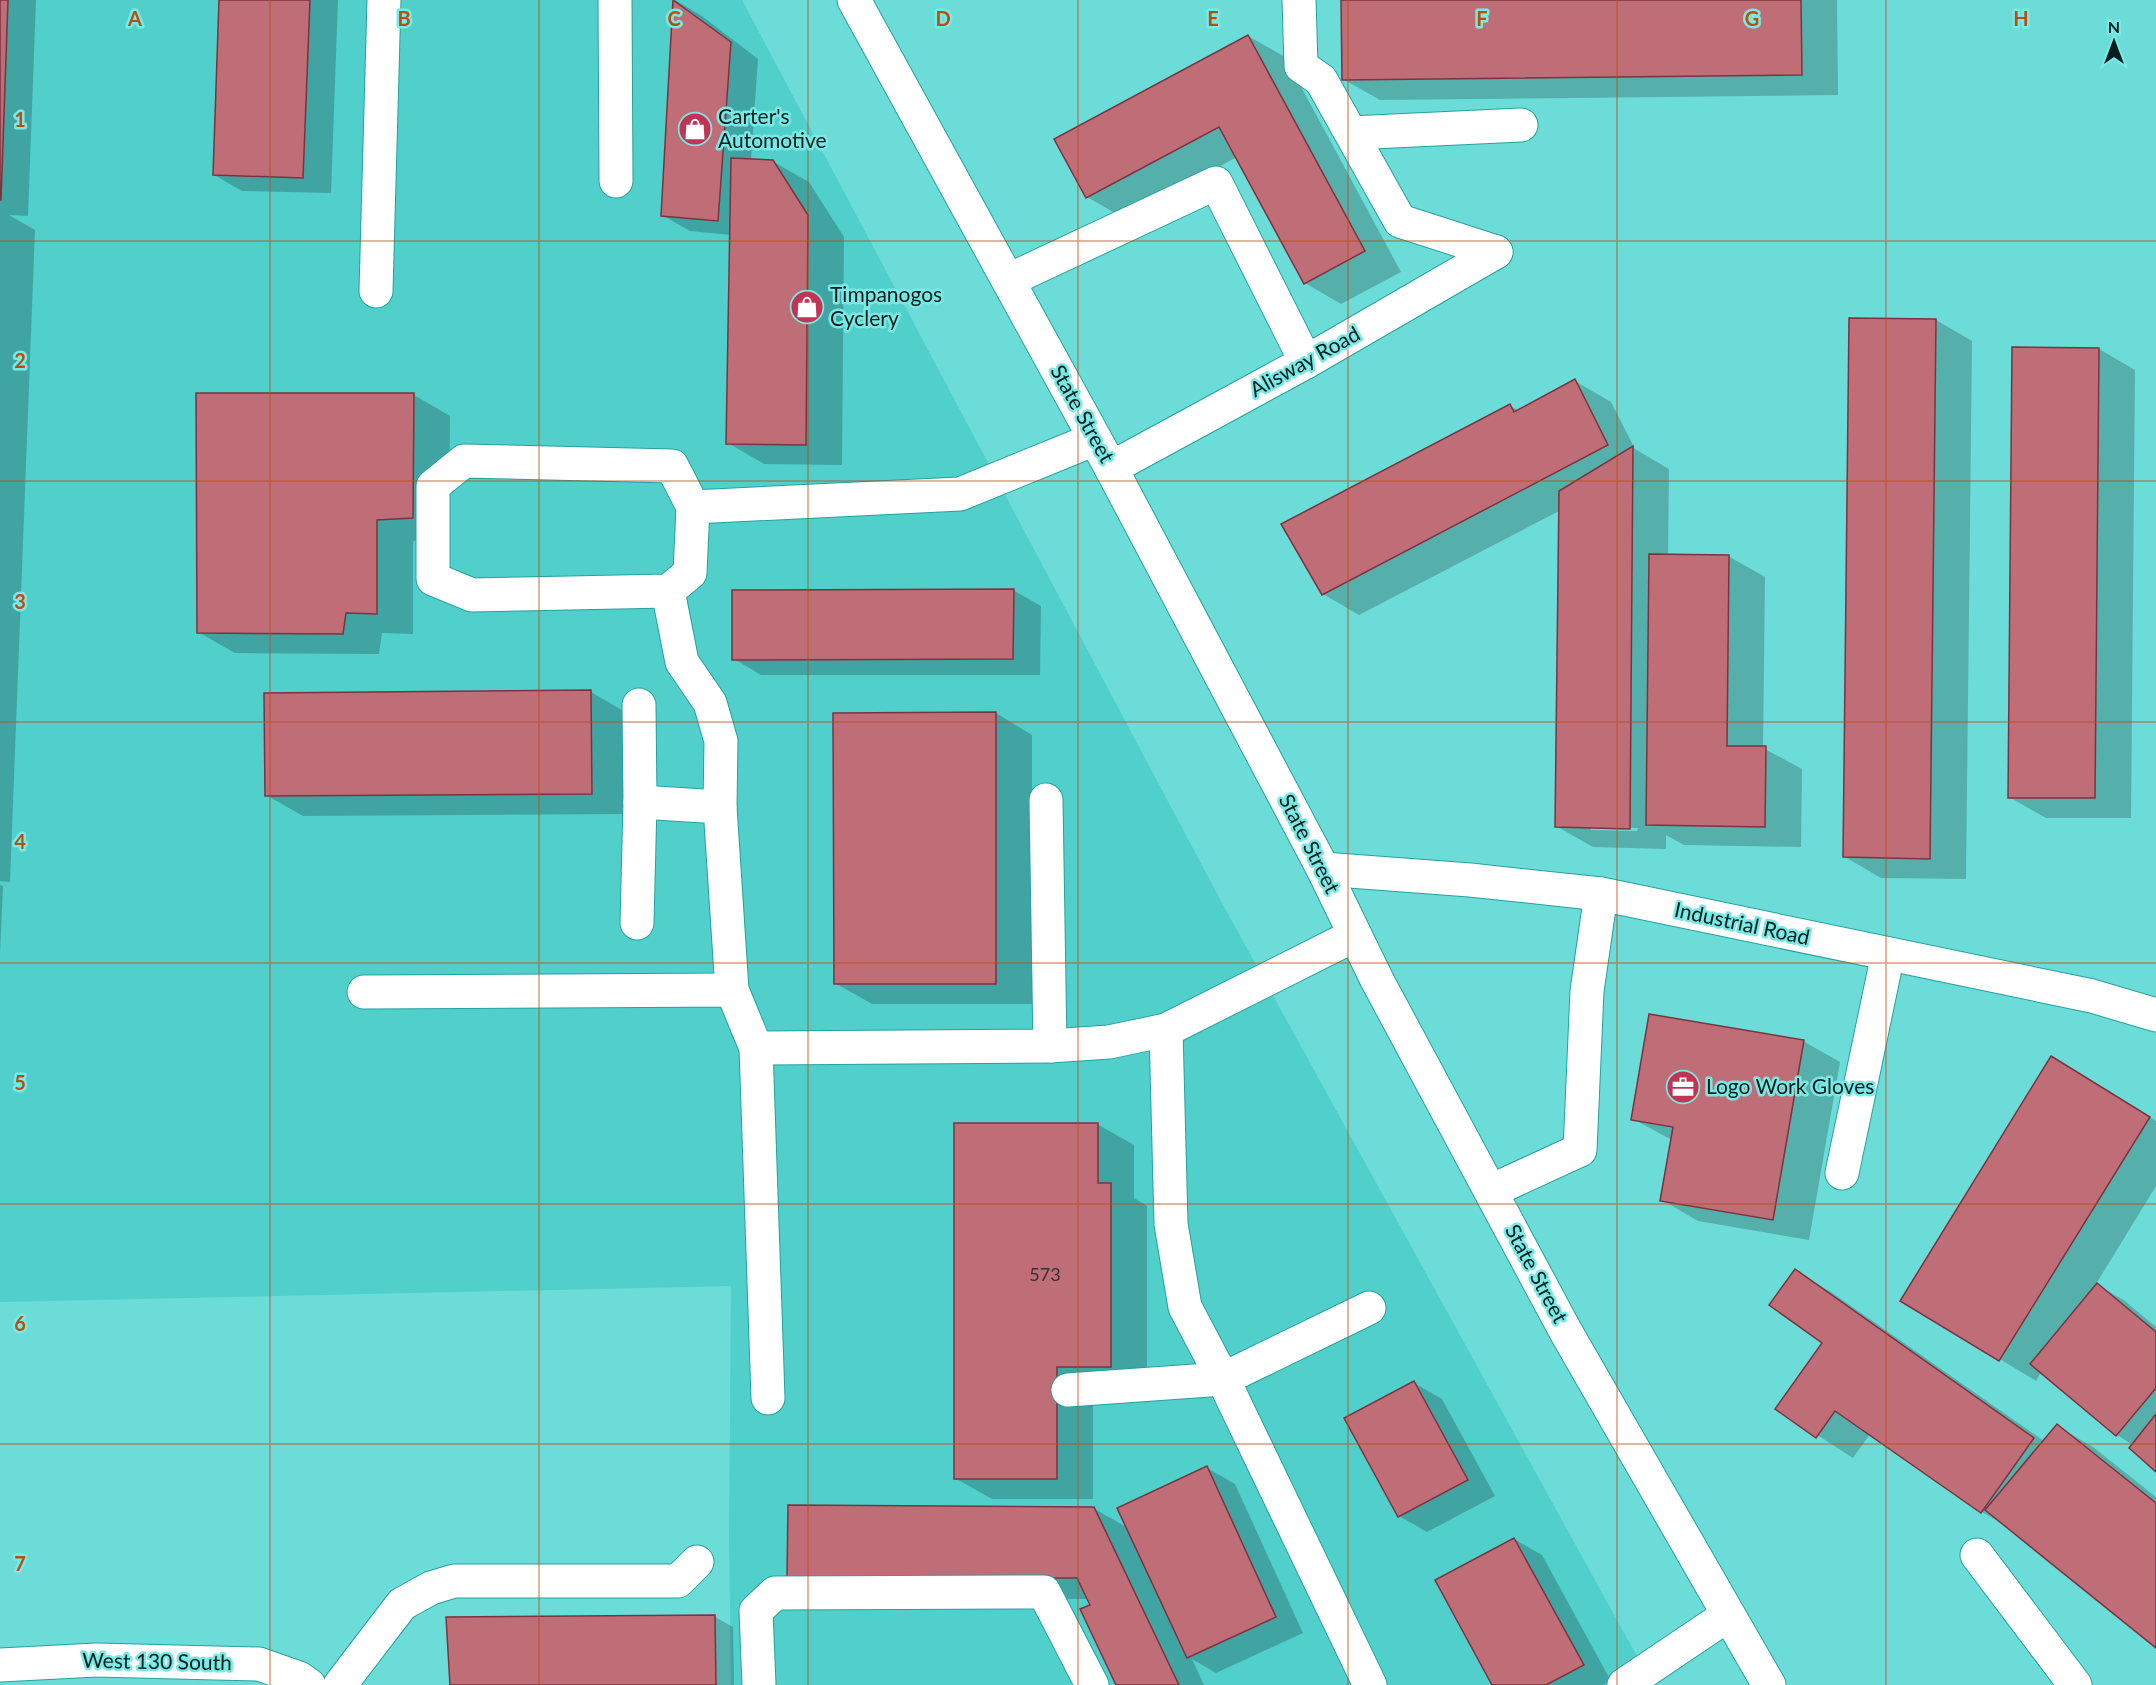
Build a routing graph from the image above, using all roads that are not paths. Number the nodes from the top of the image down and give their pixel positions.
1 (384, 0) edge
2 (615, 0) edge
3 (854, 0) edge
4 (1299, 0) edge
5 (1521, 125) dead end
6 (1351, 133) junction
7 (616, 181) dead end
8 (1008, 280) junction
9 (376, 291) dead end
10 (1306, 362) junction
11 (1095, 439) junction
12 (1111, 468) junction
13 (693, 507) junction
14 (668, 591) junction
15 (639, 705) dead end
16 (1046, 800) dead end
17 (640, 802) junction
18 (720, 807) junction
19 (1323, 869) junction
20 (1601, 894) junction
21 (637, 923) dead end
22 (1354, 935) junction
23 (1888, 954) junction
24 (732, 990) junction
25 (364, 992) dead end
26 (2156, 1015) edge
27 (1166, 1030) junction
28 (1050, 1046) junction
29 (756, 1048) junction
30 (1842, 1173) dead end
31 (1491, 1191) junction
32 (1369, 1308) dead end
33 (1223, 1379) junction
34 (1068, 1390) dead end
35 (768, 1398) dead end
36 (1977, 1555) dead end
37 (697, 1562) dead end
38 (1728, 1615) junction
39 (0, 1665) edge
40 (309, 1685) edge
41 (340, 1685) edge
42 (759, 1685) edge
43 (1092, 1685) edge
44 (1370, 1685) edge
45 (1624, 1685) edge
46 (1769, 1685) edge
47 (2075, 1685) edge

1 - 9 main road
2 - 7 main road
3 - 8 main road, State Street
4 - 6 main road
5 - 6 main road
6 - 10 main road, Alisway Road
8 - 10 main road
8 - 11 main road, State Street
10 - 12 main road, Alisway Road
11 - 12 main road, State Street
11 - 13 main road
12 - 19 main road, State Street
13 - 14 main road
13 - 14 main road
14 - 18 main road
15 - 17 main road
16 - 28 main road
17 - 18 main road
17 - 21 main road
18 - 24 main road
19 - 20 main road, Industrial Road
19 - 22 main road, State Street
20 - 23 main road, Industrial Road
20 - 31 main road
22 - 27 main road
22 - 31 main road, State Street
23 - 26 main road, Industrial Road
23 - 30 main road
24 - 25 main road
24 - 29 main road
27 - 28 main road
27 - 33 main road
28 - 29 main road
29 - 35 main road
31 - 38 main road, State Street
32 - 33 main road
33 - 34 main road
33 - 44 main road
36 - 47 main road
37 - 41 main road
38 - 45 main road
38 - 46 main road, State Street
39 - 40 main road, West 130 South
42 - 43 main road

